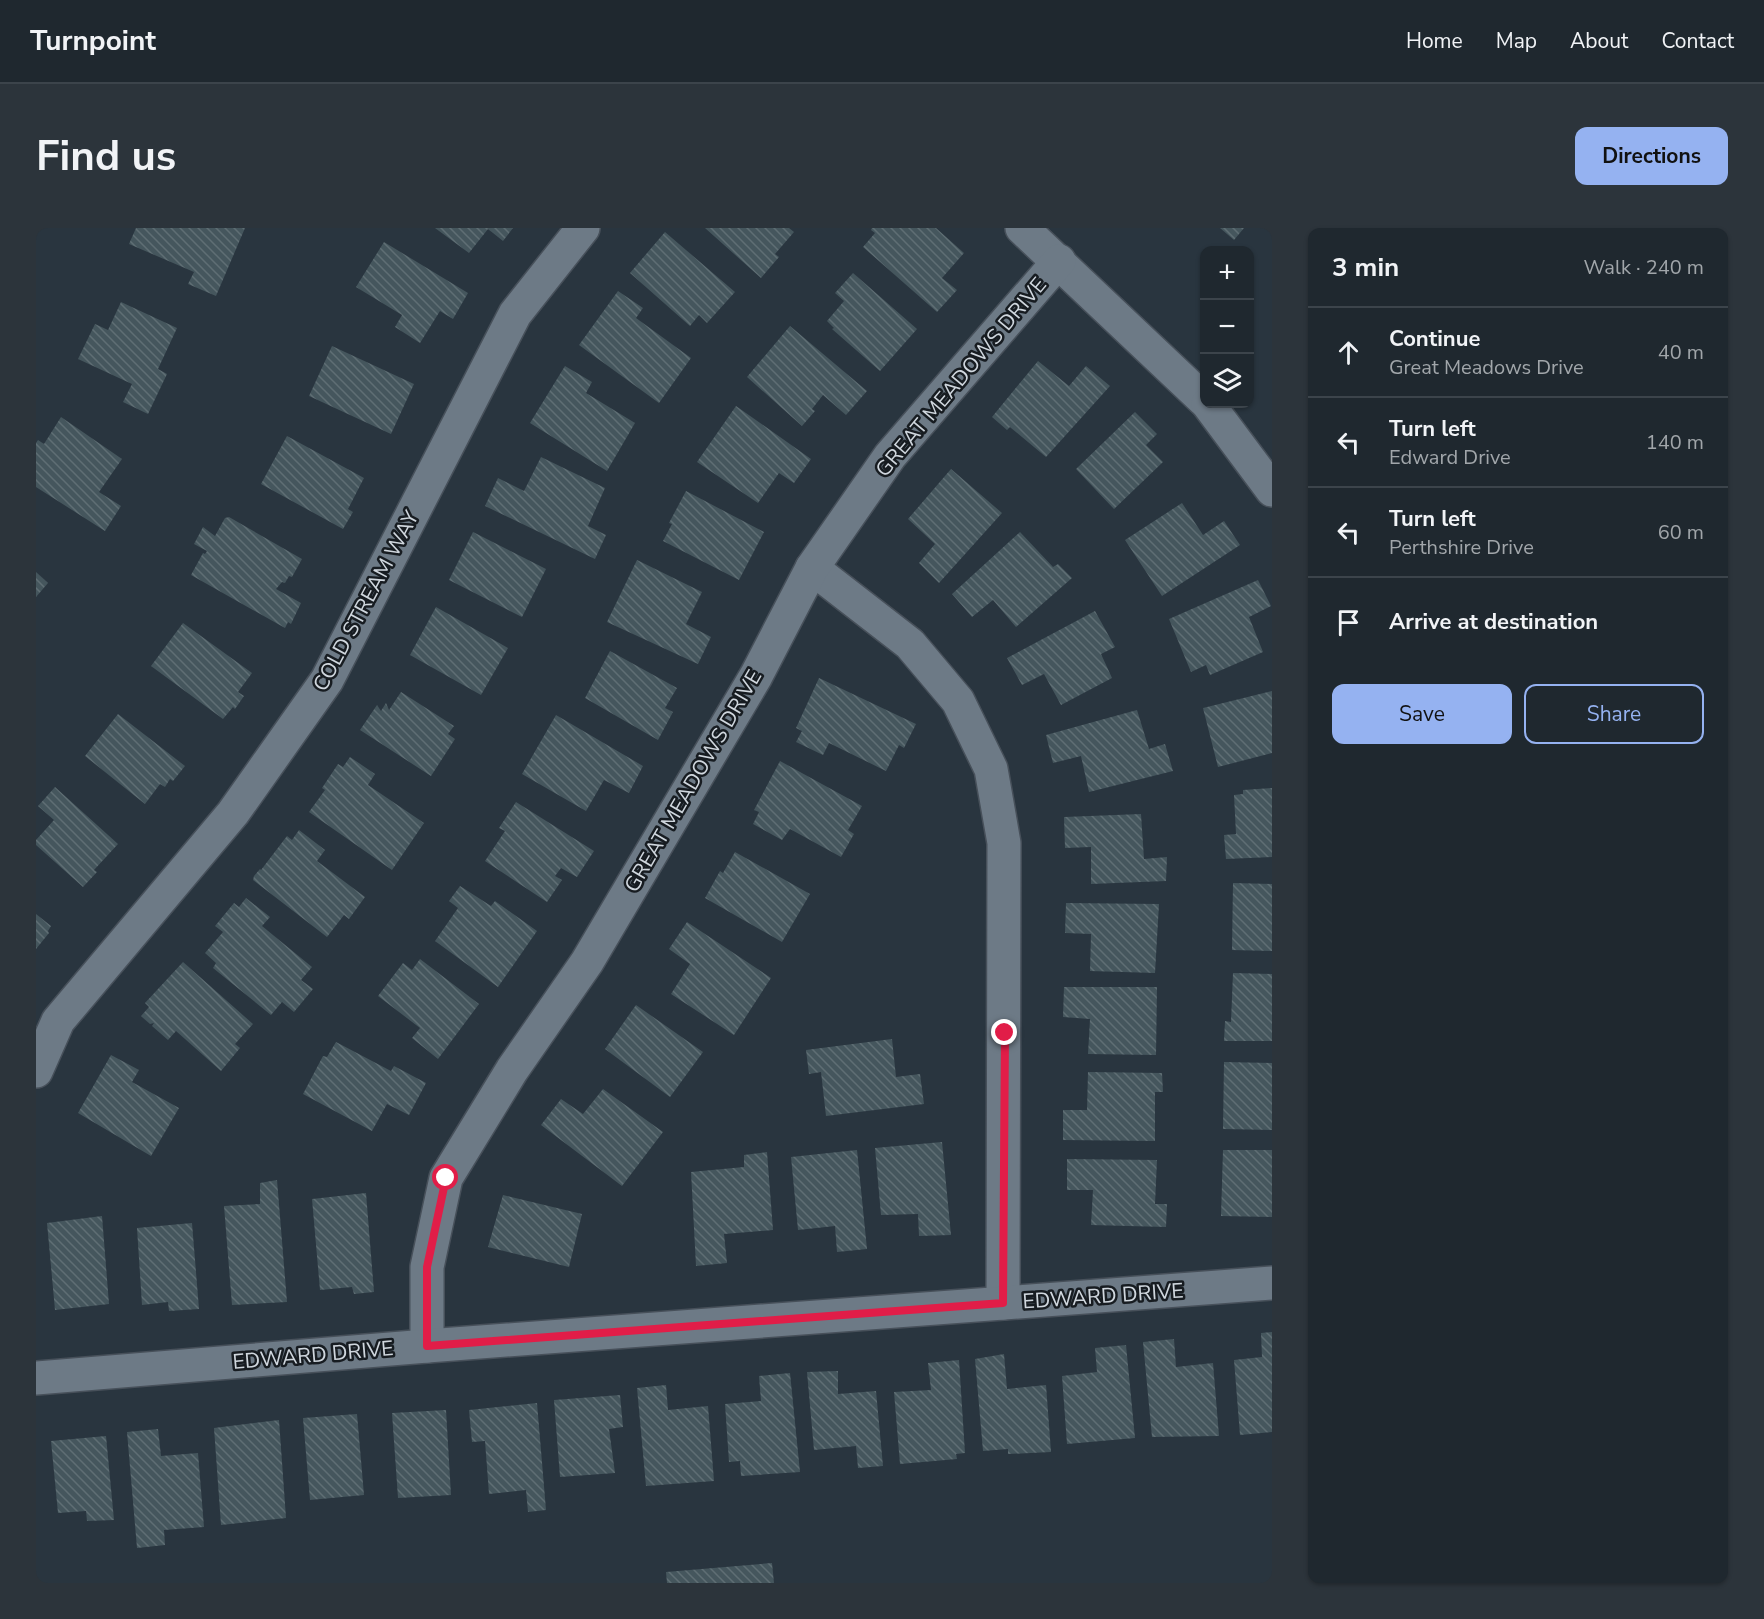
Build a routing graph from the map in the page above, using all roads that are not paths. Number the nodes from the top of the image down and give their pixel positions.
1 (583, 228) edge
2 (1022, 228) edge
3 (1059, 261) junction
4 (1200, 396) edge
5 (1211, 408) edge
6 (1272, 490) edge
7 (812, 568) junction
8 (36, 1071) edge
9 (1272, 1283) edge
10 (1003, 1303) junction
11 (427, 1346) junction
12 (36, 1378) edge

1 - 8 street, COLD STREAM WAY
2 - 3 street
3 - 4 street
3 - 7 street, GREAT MEADOWS DRIVE
5 - 6 street
7 - 10 street
7 - 11 street, GREAT MEADOWS DRIVE
9 - 10 street, EDWARD DRIVE
10 - 11 street, EDWARD DRIVE
11 - 12 street, EDWARD DRIVE

